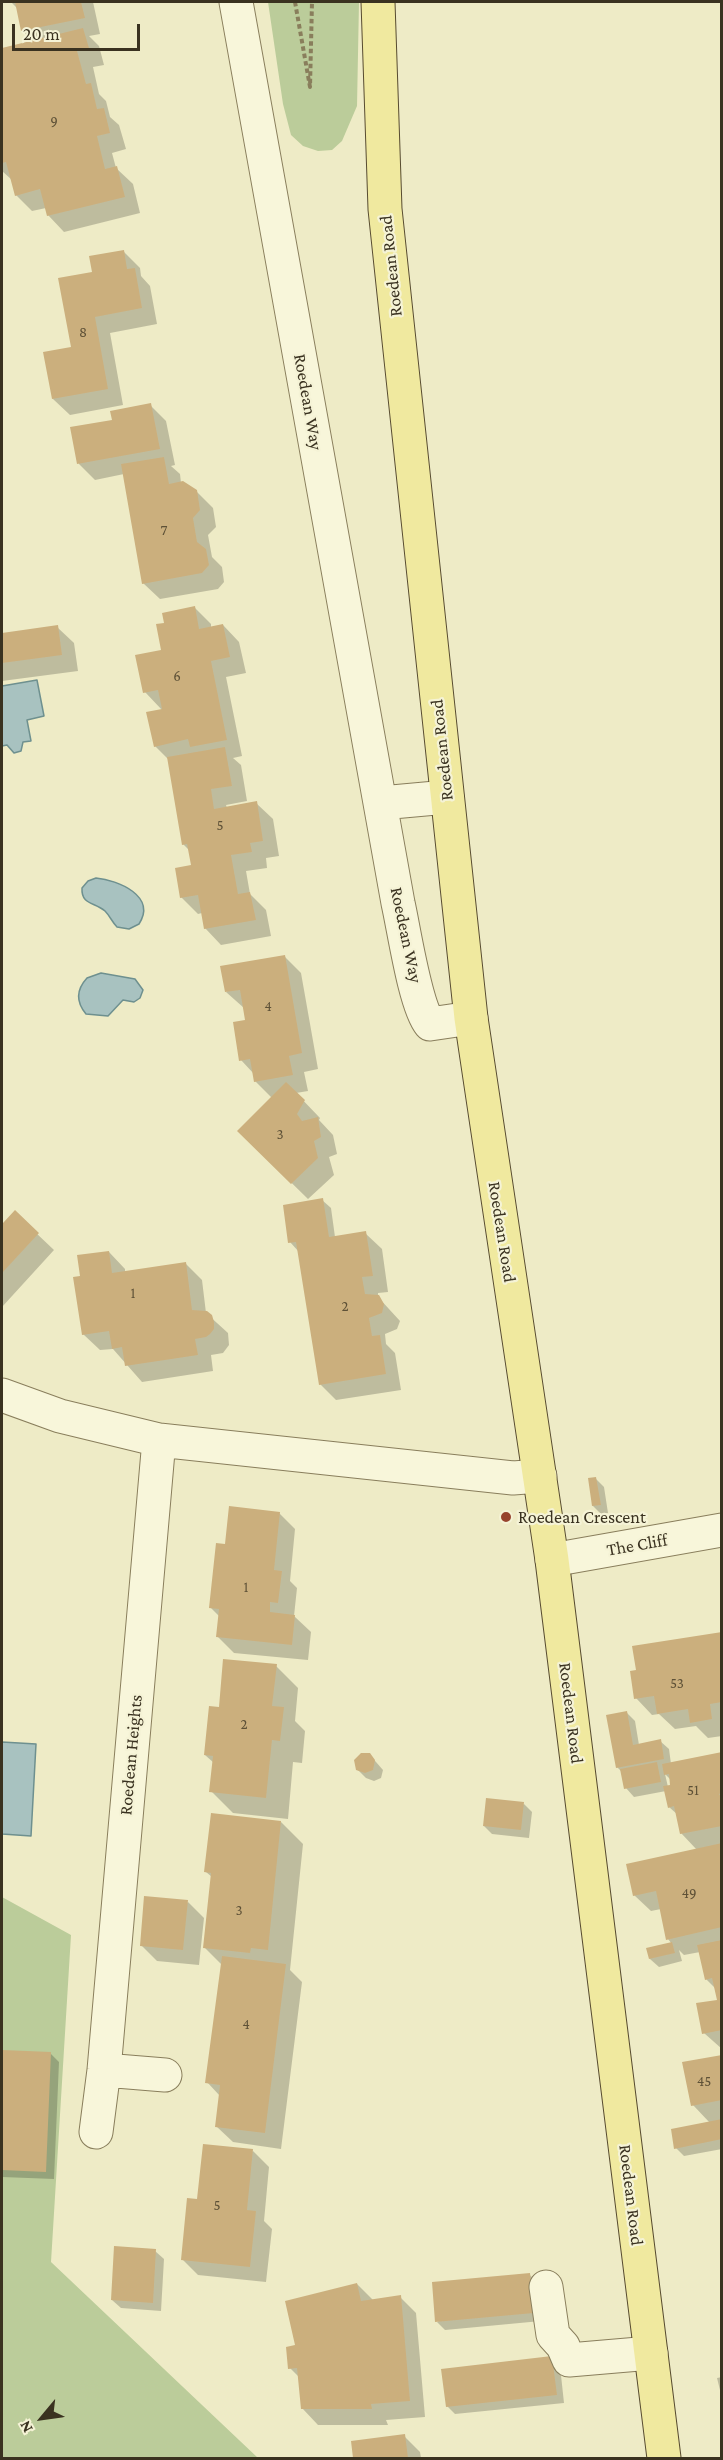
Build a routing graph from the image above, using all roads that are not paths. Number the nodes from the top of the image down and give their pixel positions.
1 (236, 2) edge
2 (378, 2) edge
3 (447, 797) junction
4 (381, 803) junction
5 (471, 1018) junction
6 (2, 1395) edge
7 (159, 1440) junction
8 (540, 1476) junction
9 (722, 1530) edge
10 (552, 1560) junction
11 (104, 2070) junction
12 (165, 2074) dead end
13 (96, 2132) dead end
14 (546, 2287) dead end
15 (651, 2353) junction
16 (664, 2458) edge

1 - 4 street, Roedean Way
2 - 3 main road, Roedean Road
3 - 4 street
3 - 5 main road, Roedean Road
4 - 5 street, Roedean Way
5 - 8 main road, Roedean Road
6 - 7 street
7 - 8 street
7 - 11 street, Roedean Heights
8 - 10 main road, Roedean Road
9 - 10 street, The Cliff
10 - 15 main road, Roedean Road
11 - 12 street
11 - 13 street, Roedean Heights
14 - 15 street
15 - 16 main road, Roedean Road

